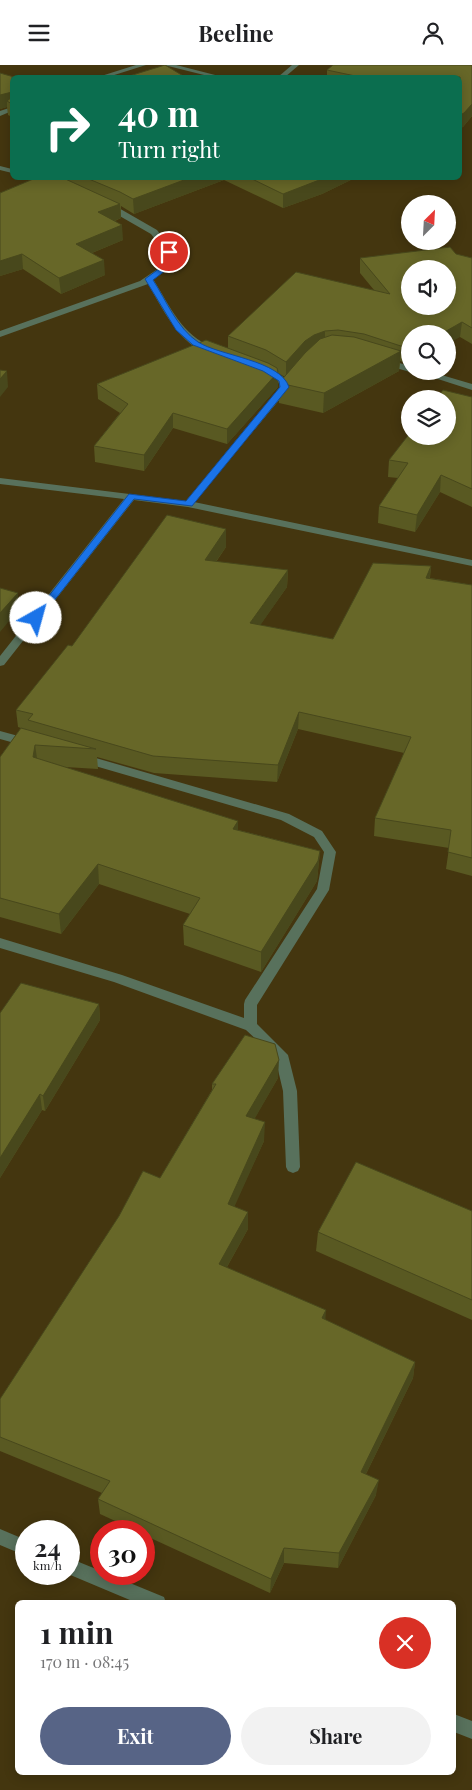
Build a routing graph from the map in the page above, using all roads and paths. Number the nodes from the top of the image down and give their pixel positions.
1 (144, 65) edge
2 (167, 65) edge
3 (296, 65) edge
4 (109, 75) edge
5 (210, 75) edge
6 (284, 75) edge
7 (102, 203) edge
8 (149, 279) junction
9 (0, 334) edge
10 (222, 353) edge
11 (374, 359) edge
12 (257, 366) edge
13 (401, 366) edge
14 (448, 380) edge
15 (472, 387) edge
16 (0, 481) edge
17 (132, 496) junction
18 (188, 504) junction
19 (472, 563) edge
20 (0, 663) edge
21 (0, 735) edge
22 (38, 746) edge
23 (66, 754) edge
24 (0, 943) edge
25 (251, 1026) junction
26 (293, 1167) dead end
27 (0, 1537) edge
28 (15, 1543) edge
29 (80, 1570) edge
30 (151, 1600) edge
31 (456, 1724) edge
32 (472, 1730) edge

1 - 4 street
2 - 5 street
3 - 6 street
7 - 8 street
8 - 9 street
8 - 10 street
11 - 13 street
12 - 18 street
14 - 15 street
16 - 17 street
17 - 18 street
17 - 20 street
18 - 19 street
21 - 22 street
23 - 25 street
24 - 25 street
25 - 26 street
27 - 28 street
29 - 30 street
31 - 32 street

